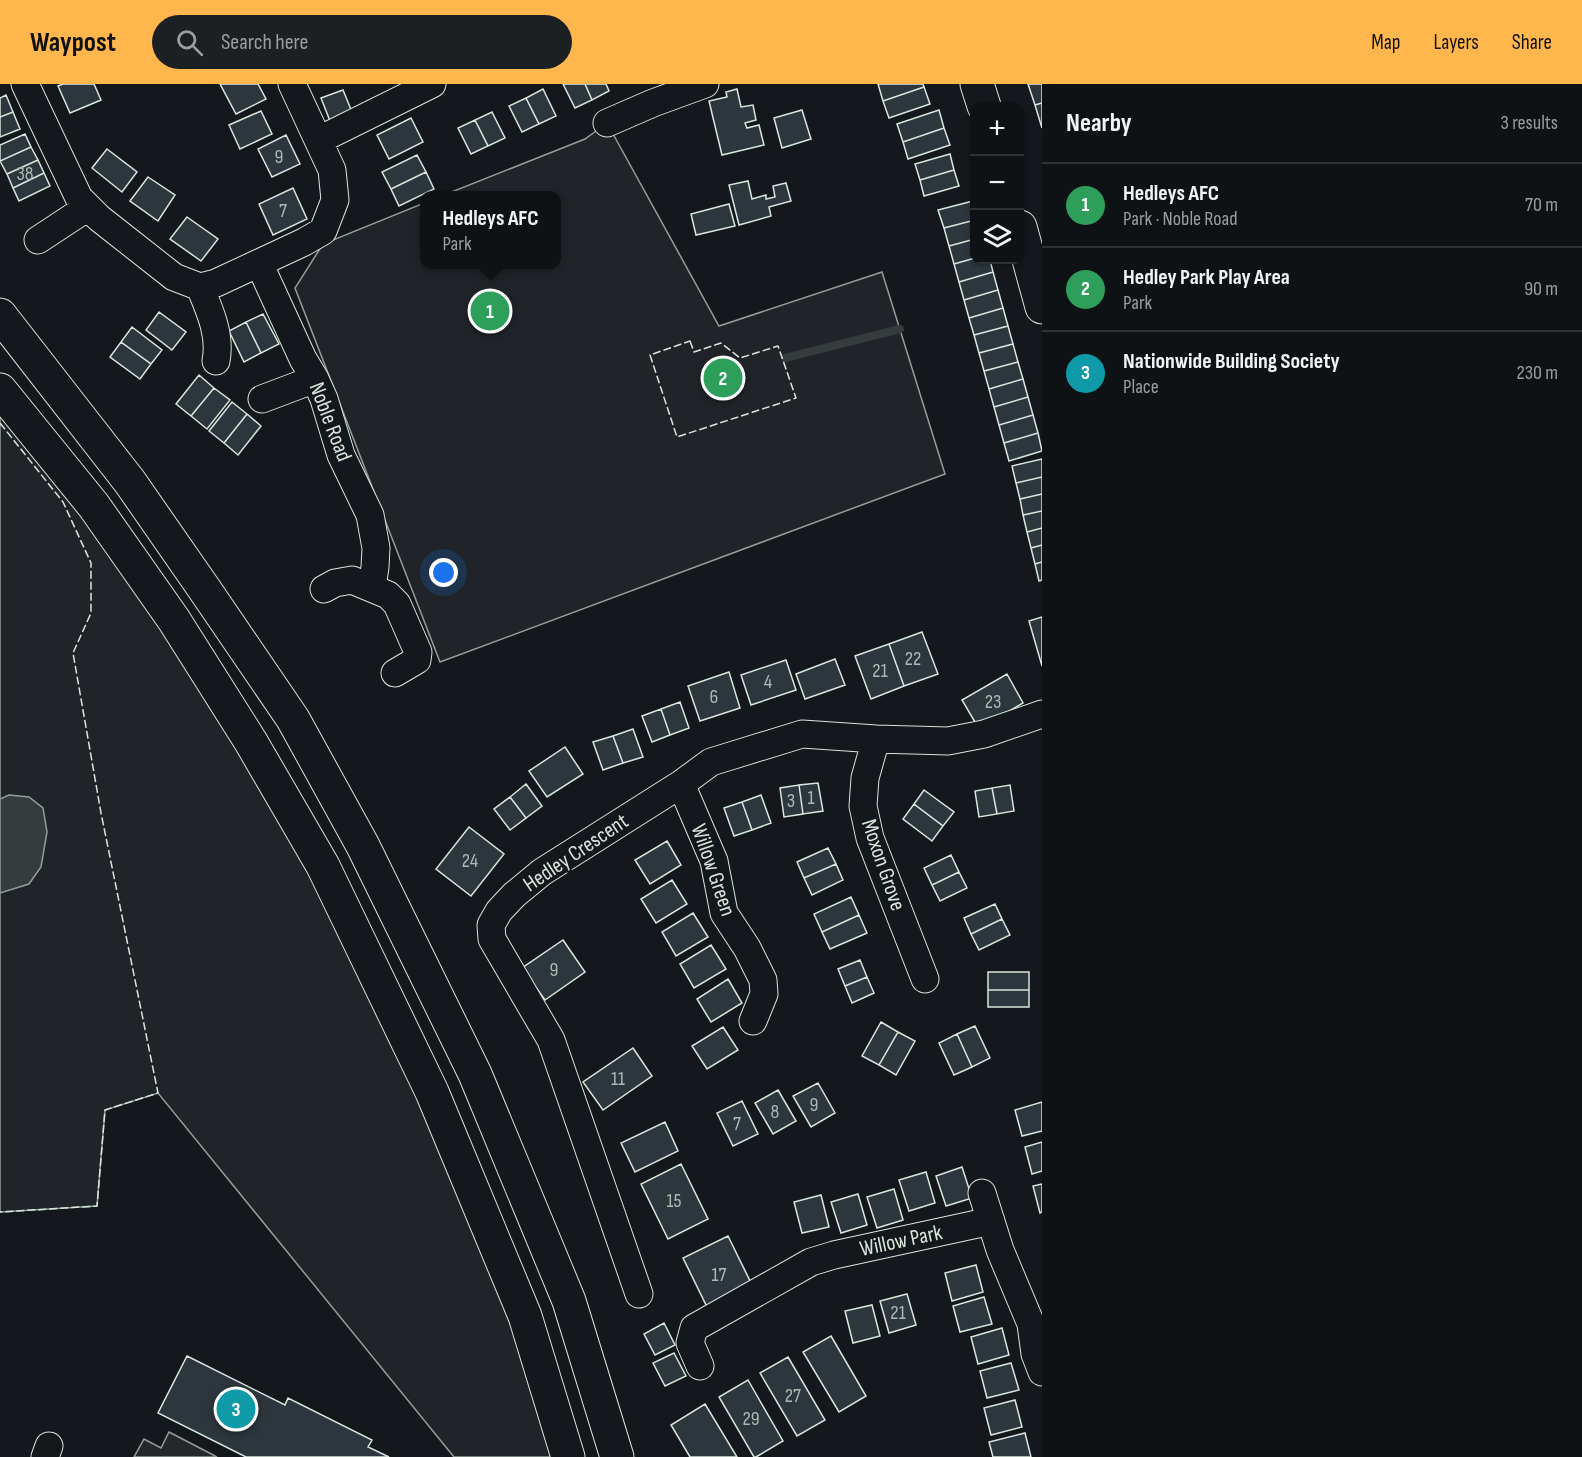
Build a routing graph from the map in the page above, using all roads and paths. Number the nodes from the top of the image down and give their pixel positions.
1 (25, 84) edge
2 (292, 84) edge
3 (432, 84) edge
4 (705, 84) edge
5 (977, 84) edge
6 (983, 102) edge
7 (607, 123) dead end
8 (319, 140) junction
9 (88, 207) junction
10 (1024, 236) edge
11 (38, 240) dead end
12 (259, 263) junction
13 (1037, 266) edge
14 (200, 287) junction
15 (1042, 307) edge
16 (0, 315) edge
17 (216, 361) dead end
18 (315, 379) junction
19 (0, 390) edge
20 (262, 399) dead end
21 (372, 587) junction
22 (324, 589) dead end
23 (395, 673) dead end
24 (1042, 714) edge
25 (876, 739) junction
26 (681, 784) junction
27 (925, 979) dead end
28 (753, 1021) dead end
29 (982, 1193) dead end
30 (991, 1221) junction
31 (639, 1294) dead end
32 (700, 1366) dead end
33 (1042, 1372) edge
34 (568, 1457) edge
35 (617, 1457) edge

1 - 9 street
2 - 8 street
3 - 8 street
4 - 7 street
5 - 6 main road
8 - 12 street
9 - 11 street
9 - 14 street
10 - 13 main road
12 - 14 street
12 - 18 street, Noble Road
13 - 15 main road
14 - 17 street
16 - 35 main road
18 - 20 street
18 - 21 street, Noble Road
19 - 34 main road
21 - 22 street
21 - 23 street
24 - 25 street
25 - 26 street, Hedley Crescent
25 - 27 street, Moxon Grove
26 - 28 street, Willow Green
26 - 31 street, Hedley Crescent
29 - 30 street
30 - 32 street, Willow Park
30 - 33 street

